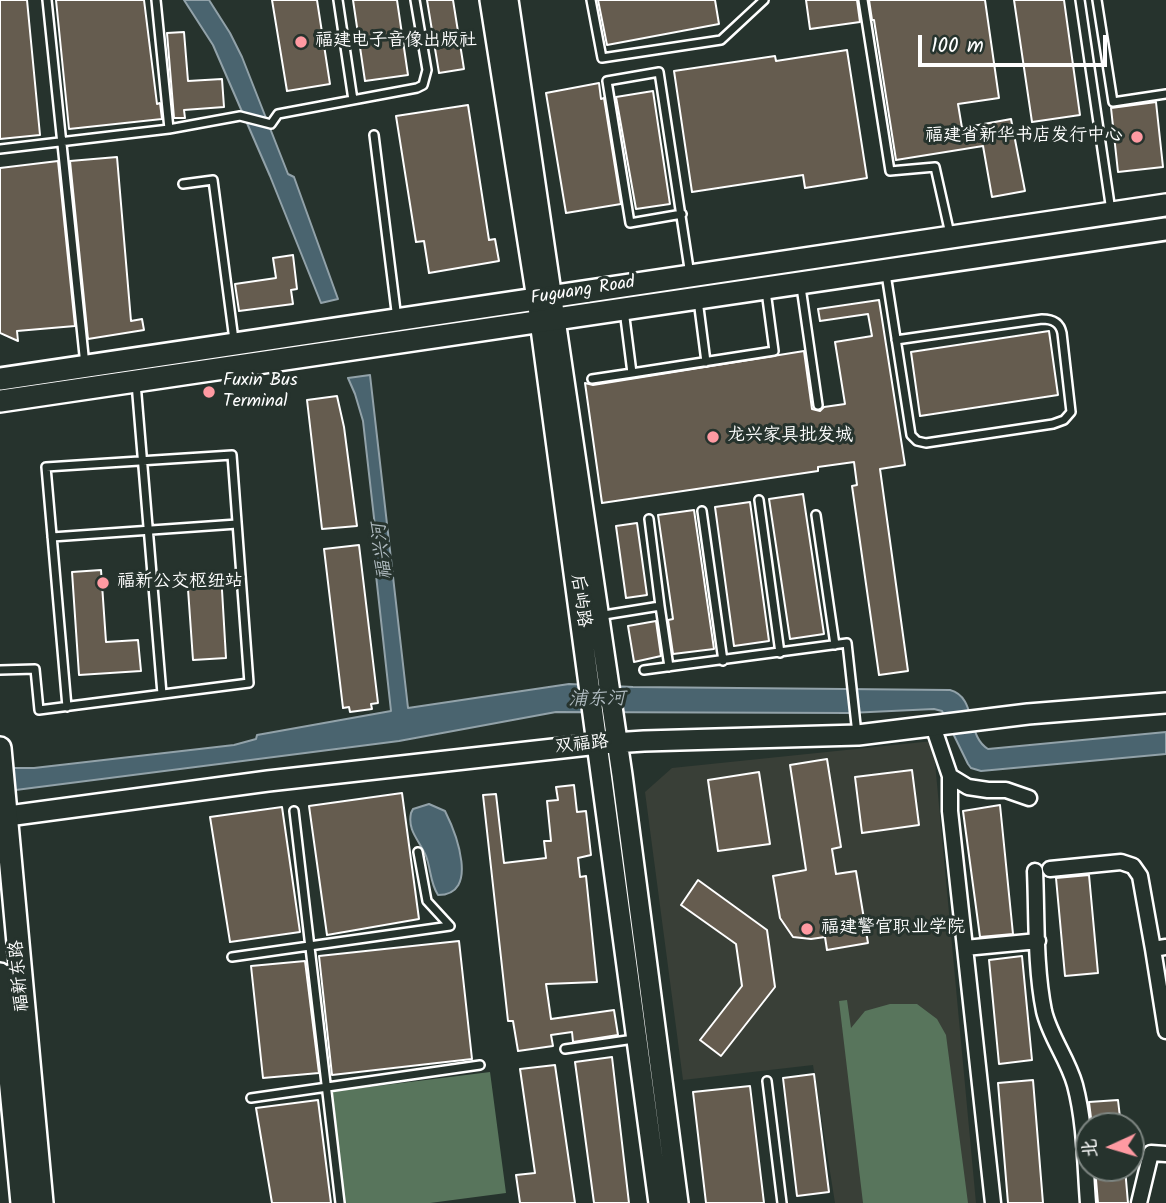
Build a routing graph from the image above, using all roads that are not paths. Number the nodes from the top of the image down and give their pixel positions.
1 (47, 0) edge
2 (156, 0) edge
3 (338, 0) edge
4 (415, 0) edge
5 (490, 0) edge
6 (508, 0) edge
7 (591, 0) edge
8 (764, 0) edge
9 (863, 0) edge
10 (1080, 0) edge
11 (1097, 0) edge
12 (1166, 94) edge
13 (353, 100) junction
14 (169, 129) junction
15 (374, 135) dead end
16 (62, 142) junction
17 (0, 149) edge
18 (183, 184) dead end
19 (1166, 205) edge
20 (1111, 212) junction
21 (682, 214) junction
22 (1166, 229) edge
23 (951, 238) junction
24 (886, 271) junction
25 (691, 276) junction
26 (801, 283) junction
27 (765, 288) junction
28 (544, 298) junction
29 (697, 298) junction
30 (624, 309) junction
31 (397, 320) junction
32 (547, 320) junction
33 (896, 341) junction
34 (234, 344) junction
35 (706, 362) junction
36 (85, 366) junction
37 (632, 373) junction
38 (0, 379) edge
39 (592, 379) dead end
40 (136, 382) junction
41 (0, 401) edge
42 (818, 405) dead end
43 (142, 460) junction
44 (759, 500) dead end
45 (702, 511) dead end
46 (816, 515) dead end
47 (649, 519) dead end
48 (237, 524) junction
49 (148, 530) junction
50 (52, 537) junction
51 (660, 606) junction
52 (598, 616) junction
53 (835, 645) junction
54 (780, 653) junction
55 (723, 661) junction
56 (669, 667) junction
57 (0, 670) edge
58 (644, 670) dead end
59 (598, 674) junction
60 (162, 694) junction
61 (1166, 703) edge
62 (67, 706) junction
63 (938, 725) junction
64 (857, 726) junction
65 (608, 743) junction
66 (0, 748) edge
67 (1, 757) edge
68 (950, 776) junction
69 (1029, 798) dead end
70 (294, 811) dead end
71 (3, 817) edge
72 (418, 852) dead end
73 (1050, 869) dead end
74 (1035, 871) dead end
75 (1038, 941) junction
76 (311, 946) junction
77 (965, 948) junction
78 (1160, 948) edge
79 (232, 957) dead end
80 (0, 974) edge
81 (1166, 1031) edge
82 (638, 1039) junction
83 (565, 1049) dead end
84 (480, 1065) dead end
85 (767, 1081) dead end
86 (327, 1087) junction
87 (251, 1098) dead end
88 (1166, 1154) edge
89 (22, 1203) edge
90 (43, 1203) edge
91 (340, 1203) edge
92 (659, 1203) edge
93 (678, 1203) edge
94 (782, 1203) edge
95 (993, 1203) edge
96 (1088, 1203) edge
97 (1139, 1203) edge

1 - 16 lane
2 - 14 lane
3 - 13 lane
4 - 13 lane
5 - 28 main road, 后屿路
6 - 28 main road, 后屿路
7 - 8 lane
9 - 23 lane
10 - 20 lane
11 - 12 lane
13 - 14 lane
14 - 16 lane
15 - 31 lane
16 - 17 lane
16 - 36 lane
18 - 34 lane
19 - 20 main road, Fuguang Road
20 - 23 main road, Fuguang Road
21 - 21 lane
21 - 25 lane
22 - 24 main road, Fuguang Road
23 - 25 main road, Fuguang Road
24 - 26 main road, Fuguang Road
24 - 33 lane
25 - 28 main road, Fuguang Road
26 - 27 main road, Fuguang Road
26 - 42 lane
27 - 29 main road, Fuguang Road
27 - 35 lane
28 - 31 main road, Fuguang Road
28 - 32 main road, 后屿路
29 - 30 main road, Fuguang Road
29 - 35 lane
30 - 32 main road, Fuguang Road
30 - 37 lane
31 - 34 main road, Fuguang Road
32 - 40 main road, Fuguang Road
32 - 52 main road, 后屿路
32 - 59 main road, 后屿路
33 - 33 lane
34 - 36 main road, Fuguang Road
35 - 37 lane
36 - 38 main road, Fuguang Road
37 - 39 lane
40 - 41 main road, Fuguang Road
40 - 43 lane
43 - 48 lane
43 - 49 lane
43 - 50 lane
44 - 54 lane
45 - 55 lane
46 - 53 lane
47 - 51 lane
48 - 49 lane
48 - 60 lane
49 - 50 lane
49 - 60 lane
50 - 62 lane
51 - 52 lane
51 - 56 lane
52 - 59 main road, 后屿路
53 - 54 lane
53 - 64 lane
54 - 55 lane
55 - 56 lane
56 - 58 lane
57 - 62 lane
59 - 65 main road
60 - 62 lane
61 - 63 main road, 双福路
63 - 64 main road, 双福路
63 - 68 street
64 - 65 main road, 双福路
65 - 71 main road, 双福路
65 - 82 main road
65 - 93 main road
66 - 67 main road, 福新东路
67 - 71 main road, 福新东路
68 - 69 street
68 - 77 street
70 - 76 lane
71 - 90 main road, 福新东路
72 - 76 lane
73 - 78 street
74 - 75 street
75 - 77 street
75 - 96 street
76 - 79 lane
76 - 86 lane
77 - 95 street
78 - 81 street
80 - 89 main road, 福新东路
82 - 83 lane
82 - 92 main road
84 - 86 lane
85 - 94 lane
86 - 87 lane
86 - 91 lane
88 - 97 street

